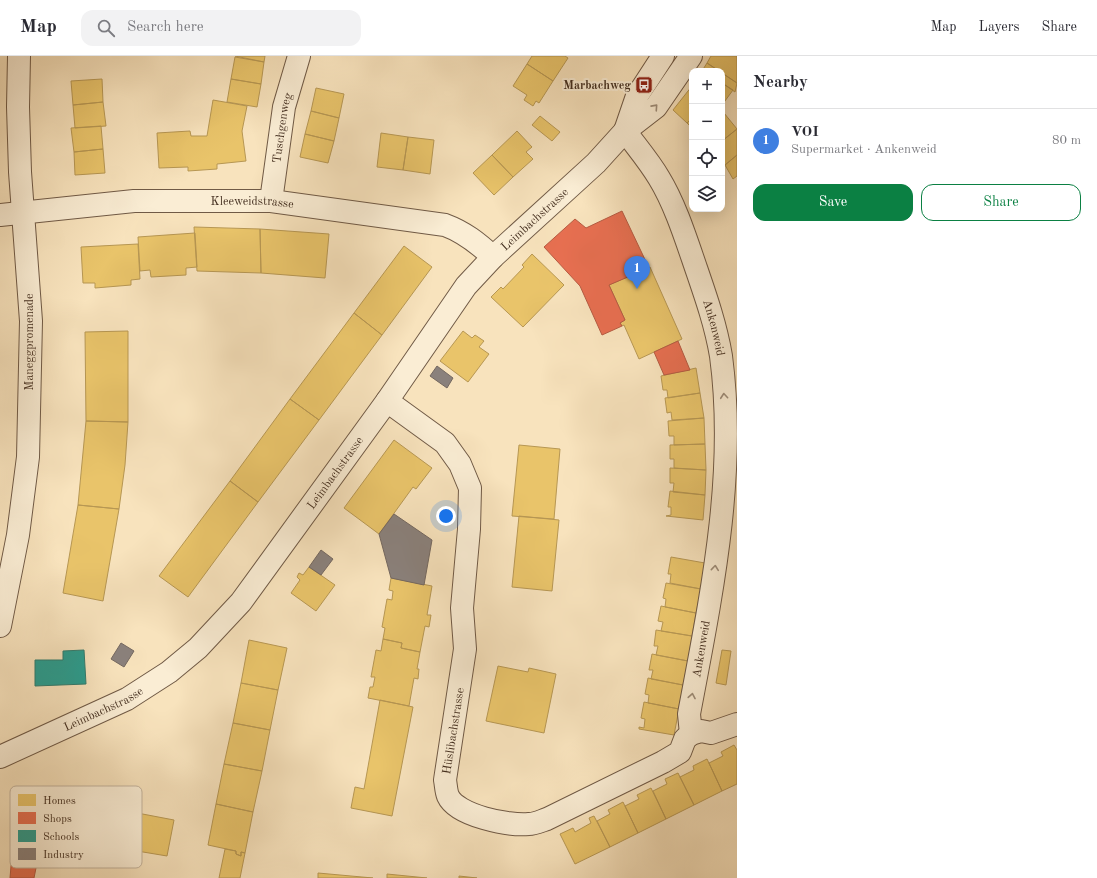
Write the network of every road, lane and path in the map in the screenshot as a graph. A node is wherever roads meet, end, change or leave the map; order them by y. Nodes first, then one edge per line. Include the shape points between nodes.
1 (19, 56) edge
2 (299, 56) edge
3 (663, 56) edge
4 (691, 56) edge
5 (625, 131) junction
6 (270, 201) junction
7 (22, 213) junction
8 (0, 215) edge
9 (492, 256) junction
10 (387, 401) junction
11 (0, 626) edge
12 (737, 724) edge
13 (691, 734) junction
14 (0, 758) edge

1 - 7 street, Maneggpromenade
2 - 6 street, Tuschgenweg via 284,107
3 - 5 street, Leimbachstrasse via 637,96
5 -> 4 street, Leimbachstrasse via 656,107
5 - 9 street, Leimbachstrasse via 596,163
13 -> 5 street, Ankenweid via 689,714 714,578 726,473 727,429 721,357 714,321 685,234 659,178
6 - 7 street, Kleeweidstrasse via 134,201
6 - 9 street, Kleeweidstrasse via 445,225 460,230
7 - 8 street, Kleeweidstrasse
7 - 11 street, Maneggpromenade via 31,321 28,456 18,535
9 - 10 street, Leimbachstrasse via 466,286
10 - 13 street, Hüslibachstrasse via 445,442 460,464 470,488 462,608 465,650 445,780 448,796 458,806 475,816 510,824 530,824 547,819 680,752 685,739
10 - 14 street, Leimbachstrasse via 242,602 198,648 169,672 127,699
12 - 13 street via 711,733 701,731

